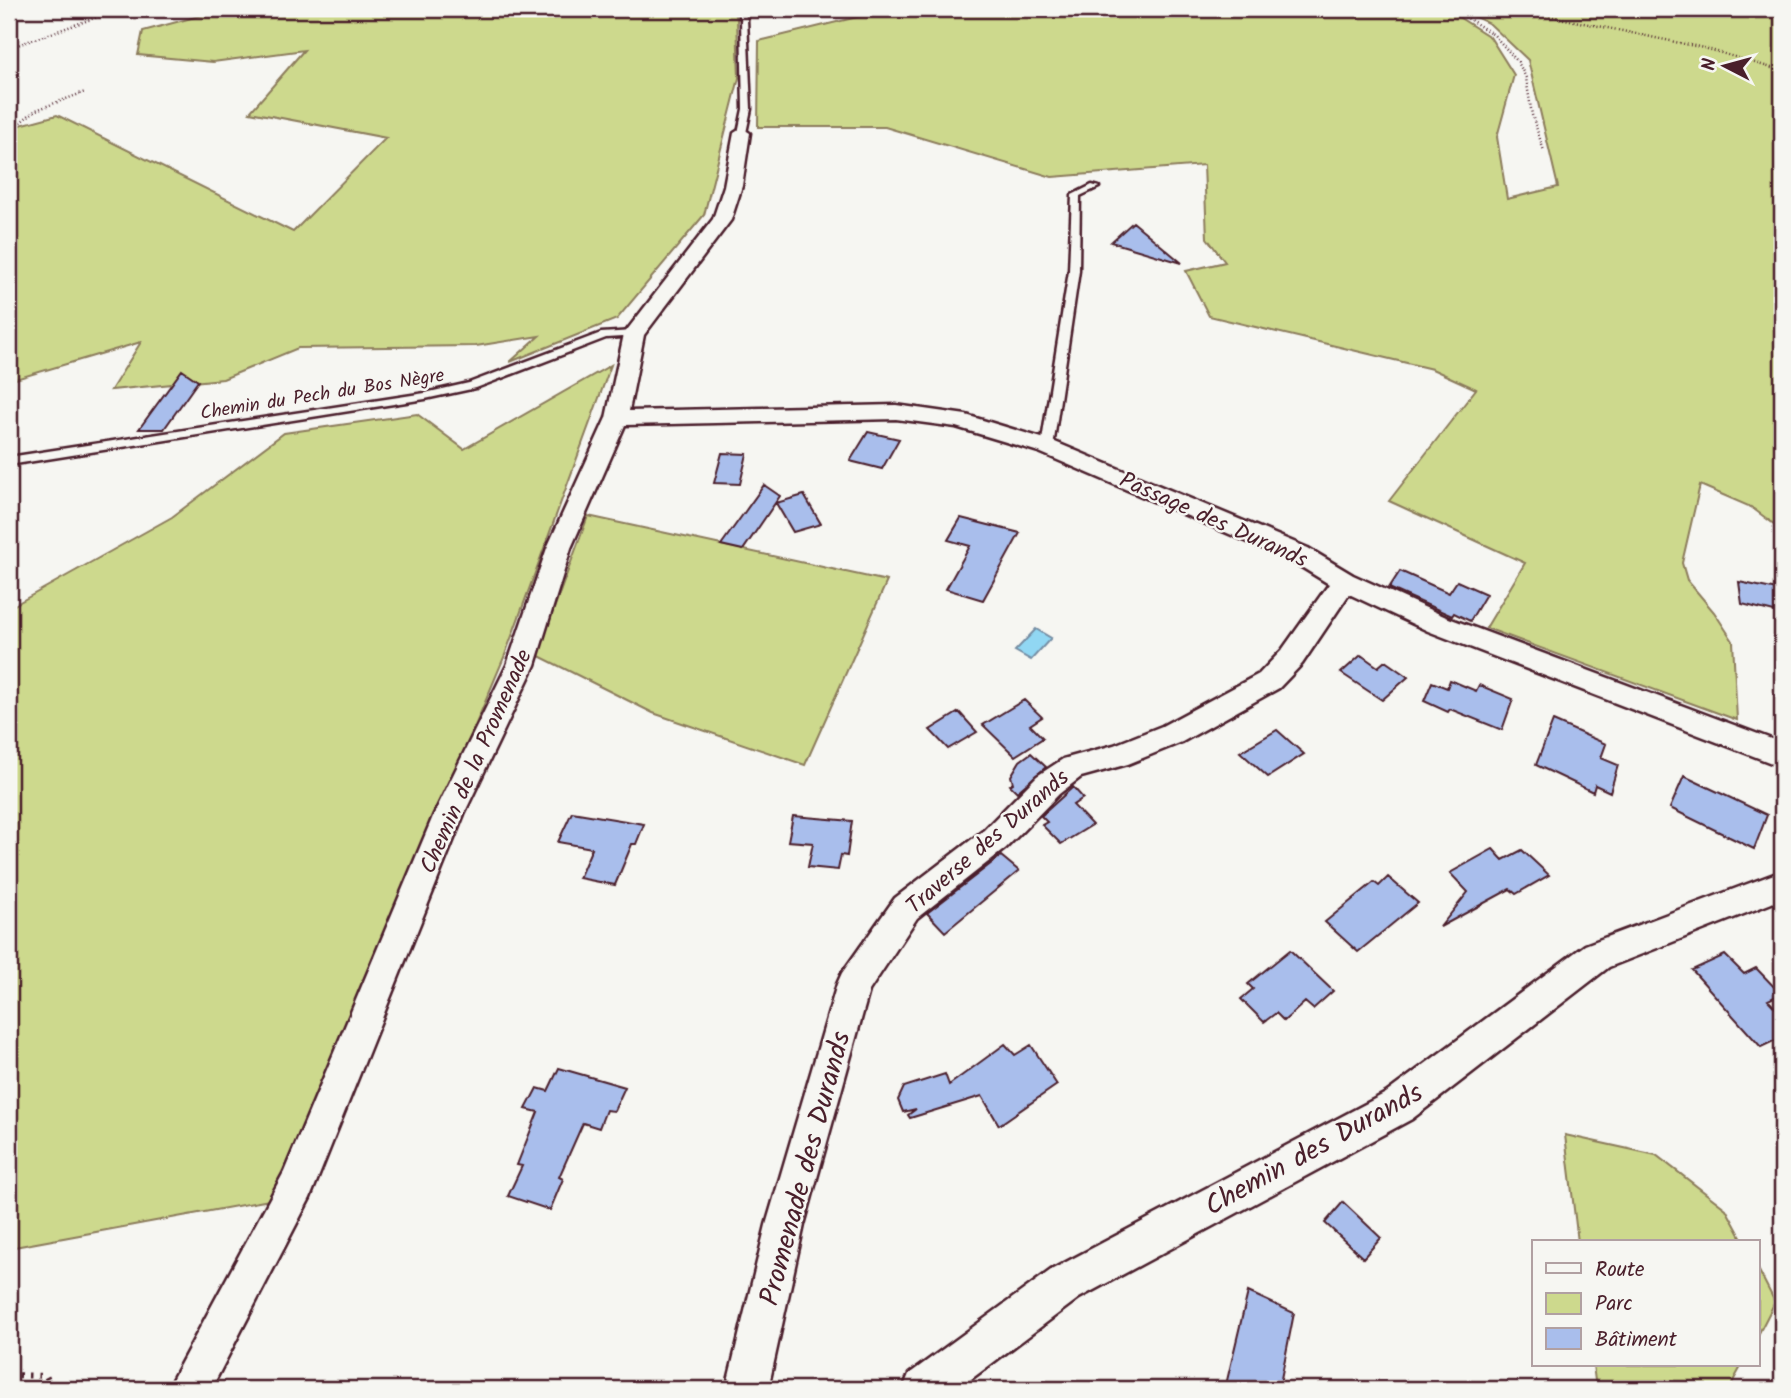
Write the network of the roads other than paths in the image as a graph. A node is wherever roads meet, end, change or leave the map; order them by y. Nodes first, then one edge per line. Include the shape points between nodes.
1 (739, 9) edge
2 (742, 133) joint
3 (1095, 187) dead end
4 (634, 334) junction
5 (617, 418) junction
6 (1047, 447) junction
7 (9, 461) edge
8 (1344, 582) junction
9 (1782, 755) edge
10 (1782, 885) edge
11 (875, 953) joint
12 (188, 1389) edge
13 (747, 1389) edge
14 (924, 1389) edge

1 - 2 lane via 744,19 747,109
2 - 4 street, Chemin de la Promenade via 722,220
3 - 6 lane via 1076,195 1074,271
4 - 5 street, Chemin de la Promenade
4 - 7 lane, Chemin du Pech du Bos Nègre via 605,335 472,386 425,396
5 - 6 street, Passage des Durands via 896,412 958,420
5 - 12 street, Chemin de la Promenade via 559,548 521,665 449,814 297,1185
6 - 8 street, Passage des Durands via 1299,554
8 - 9 street, Passage des Durands via 1470,637
8 - 11 street, Traverse des Durands via 1292,657 1269,681 1172,734 1118,756 1073,766 995,839 906,908
10 - 14 street, Chemin des Durands via 1597,956 1399,1106 1065,1284
11 - 13 street, Promenade des Durands via 855,984 785,1225

